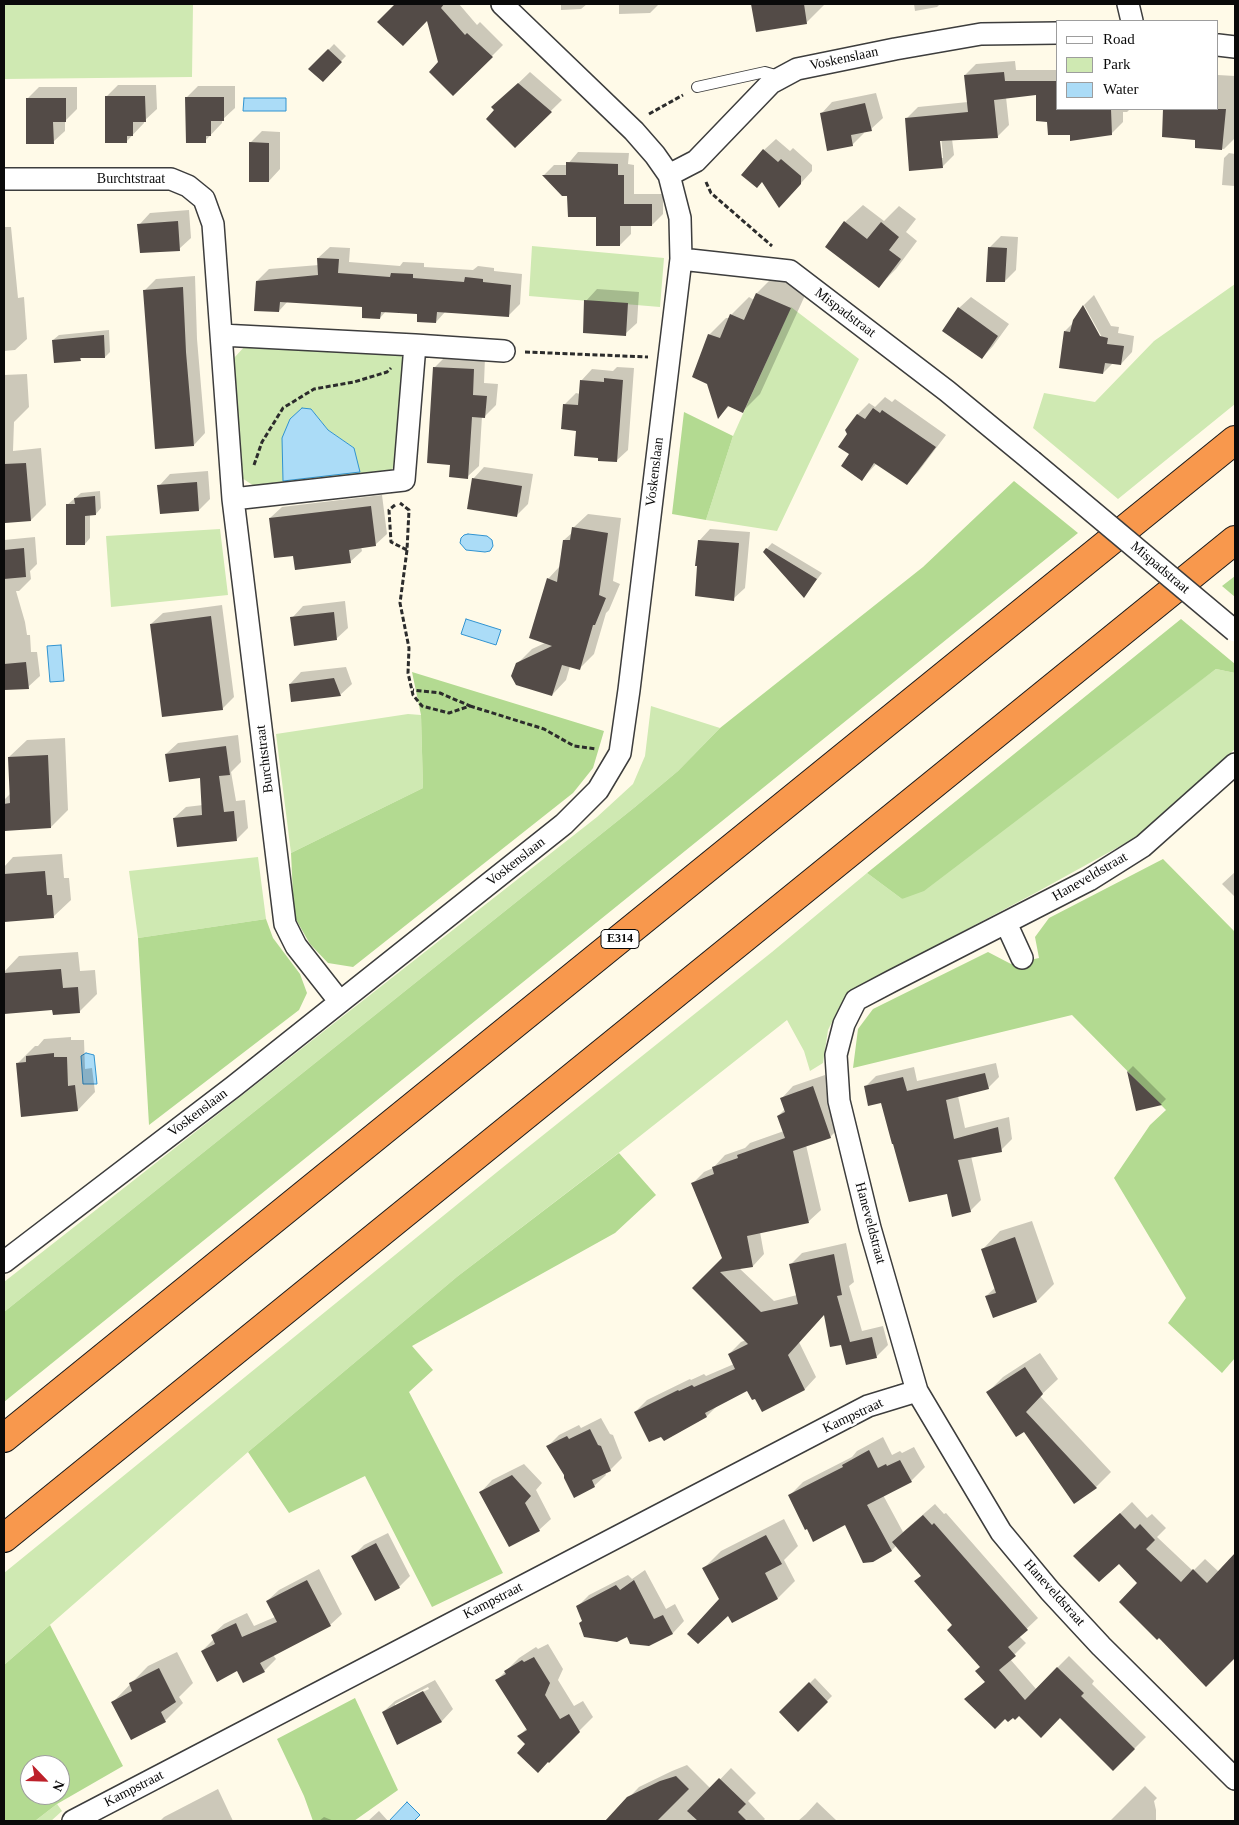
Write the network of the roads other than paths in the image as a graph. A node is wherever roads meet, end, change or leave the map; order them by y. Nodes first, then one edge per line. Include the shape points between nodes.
1 (502, 4) edge
2 (1128, 4) edge
3 (1132, 20) edge
4 (1056, 33) edge
5 (1219, 45) edge
6 (1235, 47) edge
7 (782, 77) junction
8 (697, 87) road end
9 (669, 175) junction
10 (4, 178) edge
11 (682, 259) junction
12 (221, 335) junction
13 (415, 346) junction
14 (504, 351) road end
15 (1235, 440) edge
16 (238, 499) junction
17 (1235, 540) edge
18 (1235, 631) edge
19 (1235, 764) edge
20 (1006, 923) junction
21 (1022, 958) dead end
22 (340, 1002) junction
23 (4, 1262) edge
24 (917, 1390) junction
25 (4, 1438) edge
26 (4, 1538) edge
27 (1235, 1779) edge
28 (73, 1821) edge

1 - 9 street via 634,131
2 - 3 street
4 - 7 street, Voskenslaan via 981,34 797,69
5 - 6 street
7 - 8 lane via 765,72
7 - 9 street, Voskenslaan via 771,84 696,160
9 - 11 street via 680,218
10 - 12 street, Burchtstraat via 171,179 188,186 204,199 213,224
11 - 18 street, Mispadstraat, bridge via 790,271 947,391
11 - 22 street, Voskenslaan via 620,753 598,790 564,824
12 - 13 street
12 - 16 street, Burchtstraat
13 - 14 street
13 - 16 street via 404,480
15 - 25 highway, E314
16 - 22 street, Burchtstraat via 285,924 296,946
17 - 26 highway
19 - 20 street, Haneveldstraat via 1143,846 1088,880
20 - 21 street
20 - 24 street, Haneveldstraat via 856,1000 844,1024 836,1056 841,1110 870,1228
22 - 23 street, Voskenslaan
24 - 27 street, Haneveldstraat via 1007,1540 1095,1639
24 - 28 street, Kampstraat via 868,1406

